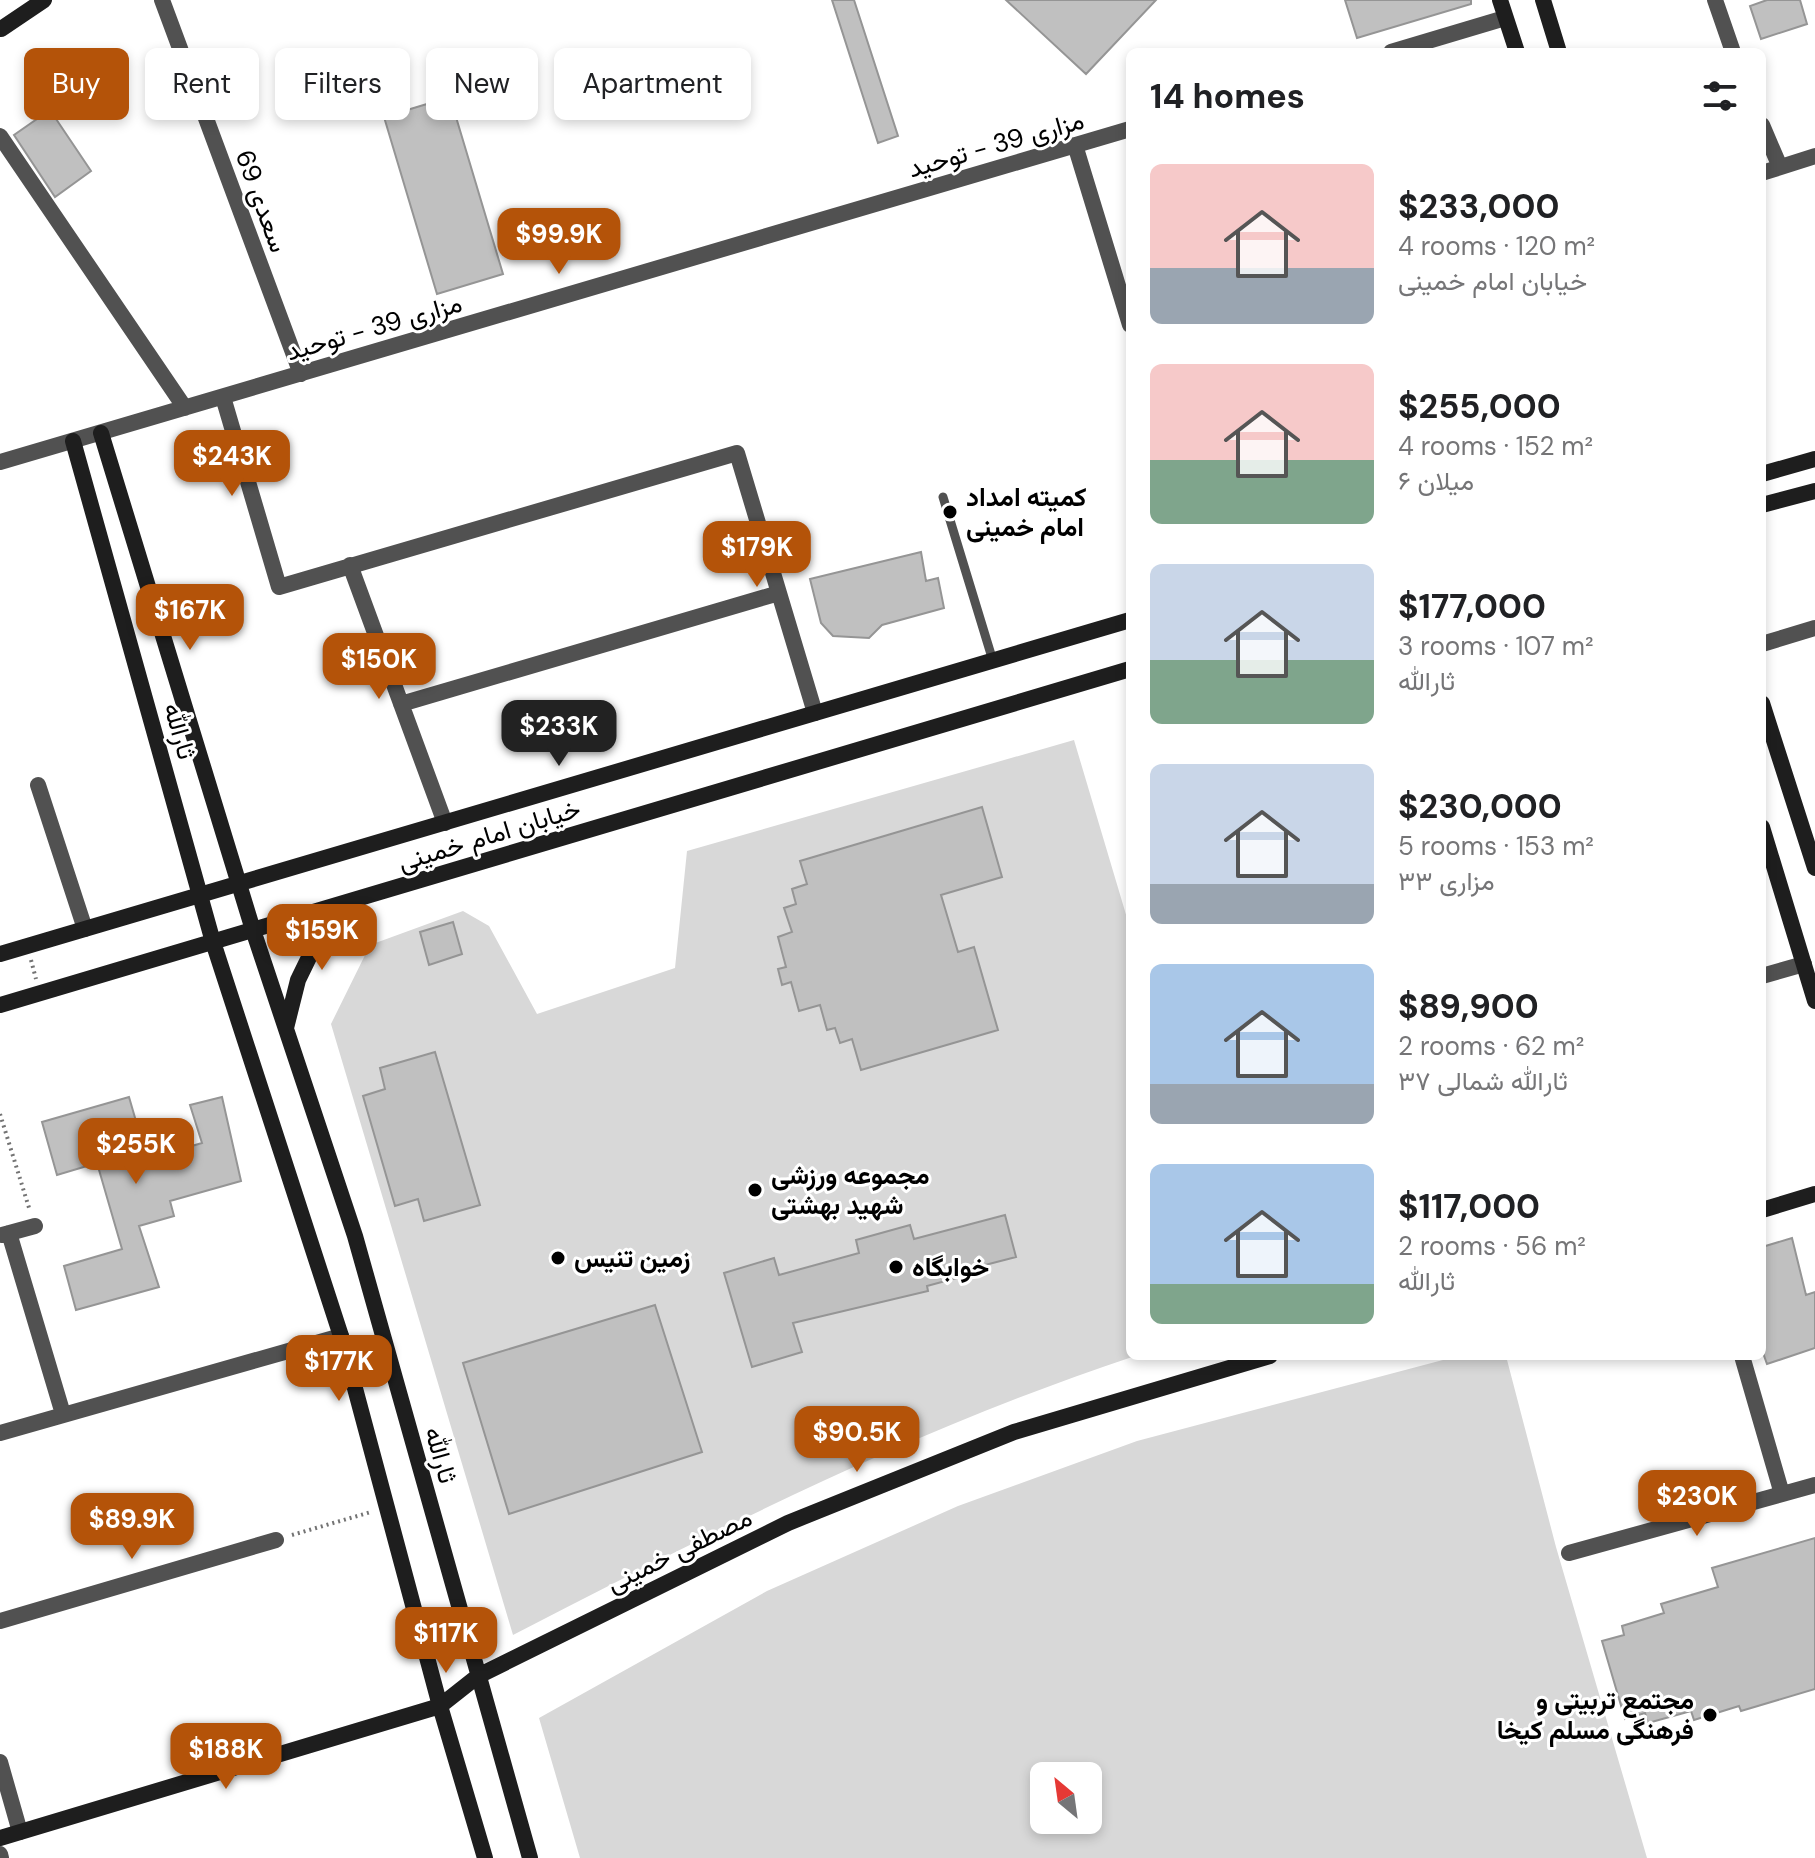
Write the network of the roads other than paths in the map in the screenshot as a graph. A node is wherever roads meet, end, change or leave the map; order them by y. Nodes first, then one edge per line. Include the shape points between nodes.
1 (17, 0) edge
2 (44, 0) edge
3 (162, 0) edge
4 (1500, 0) edge
5 (1543, 0) edge
6 (1715, 0) edge
7 (1505, 18) junction
8 (1, 30) edge
9 (1404, 48) edge
10 (1516, 48) edge
11 (1558, 48) edge
12 (1732, 48) edge
13 (1126, 130) edge
14 (1766, 134) edge
15 (0, 136) edge
16 (1075, 145) junction
17 (1815, 156) edge
18 (1780, 167) junction
19 (1766, 172) edge
20 (1126, 312) edge
21 (301, 374) junction
22 (223, 397) junction
23 (185, 408) junction
24 (101, 433) junction
25 (73, 441) junction
26 (1815, 459) edge
27 (0, 462) edge
28 (1766, 473) edge
29 (1815, 491) edge
30 (943, 497) dead end
31 (1766, 504) edge
32 (350, 565) junction
33 (779, 593) junction
34 (1126, 621) edge
35 (1815, 628) edge
36 (1766, 643) edge
37 (993, 661) junction
38 (1126, 670) edge
39 (401, 704) junction
40 (815, 713) junction
41 (1766, 713) edge
42 (38, 785) dead end
43 (1808, 820) edge
44 (445, 823) junction
45 (1766, 840) edge
46 (1815, 868) edge
47 (240, 883) junction
48 (201, 895) junction
49 (334, 906) junction
50 (85, 929) junction
51 (253, 930) junction
52 (213, 942) junction
53 (0, 954) edge
54 (1804, 964) junction
55 (1766, 975) edge
56 (1815, 1001) edge
57 (0, 1005) edge
58 (285, 1029) junction
59 (1815, 1194) edge
60 (1766, 1209) edge
61 (35, 1226) road end
62 (5, 1234) edge
63 (341, 1336) junction
64 (1257, 1360) edge
65 (1743, 1360) edge
66 (63, 1414) junction
67 (0, 1433) edge
68 (1815, 1485) edge
69 (1782, 1494) junction
70 (276, 1540) road end
71 (1569, 1553) dead end
72 (0, 1621) edge
73 (478, 1676) junction
74 (440, 1706) junction
75 (0, 1762) edge
76 (20, 1832) junction
77 (0, 1838) edge
78 (485, 1858) edge
79 (530, 1858) edge

1 - 8 main road
2 - 8 main road
3 - 21 street, سعدی 69
4 - 7 main road
5 - 11 main road
6 - 12 street
7 - 9 street
7 - 10 main road
13 - 16 street, مزاری 39 - توحید
14 - 18 street
15 - 23 street
16 - 20 street
16 - 21 street, مزاری 39 - توحید
17 - 18 street
18 - 19 street
21 - 22 street, مزاری 39 - توحید
22 - 23 street, مزاری 39 - توحید
22 - 32 street via 279,587
23 - 24 street, مزاری 39 - توحید
24 - 25 street, مزاری 39 - توحید
24 - 47 main road, ثارالله
25 - 27 street, مزاری 39 - توحید
25 - 48 main road, ثارالله
26 - 28 main road
29 - 31 main road
30 - 37 lane
32 - 33 street via 737,453
32 - 39 street
33 - 39 street
33 - 40 street
34 - 37 main road, خیابان امام خمینی
35 - 36 street
37 - 40 main road, خیابان امام خمینی
38 - 49 main road, خیابان امام خمینی
39 - 44 street
40 - 44 main road, خیابان امام خمینی
41 - 43 main road
42 - 50 street
43 - 46 main road
44 - 47 main road, خیابان امام خمینی
45 - 54 main road
47 - 48 main road, خیابان امام خمینی
47 - 51 main road, ثارالله
48 - 50 main road, خیابان امام خمینی
48 - 52 main road, ثارالله
49 - 51 main road, خیابان امام خمینی
49 - 58 main road via 298,980
50 - 53 main road, خیابان امام خمینی
51 - 52 main road, خیابان امام خمینی
51 - 58 main road, ثارالله
52 - 57 main road, خیابان امام خمینی
52 - 63 main road
54 - 55 street
54 - 56 main road
58 - 73 main road, ثارالله via 355,1236
59 - 60 main road
61 - 62 street
62 - 66 street
63 - 66 street
63 - 74 main road
64 - 73 main road, مصطفی خمینی via 1014,1432 802,1517
65 - 69 street
66 - 67 street
68 - 69 street
69 - 71 street
70 - 72 street
73 - 74 main road, مصطفی خمینی
73 - 79 main road, ثارالله
74 - 76 main road
74 - 78 main road
75 - 76 street
76 - 77 main road

